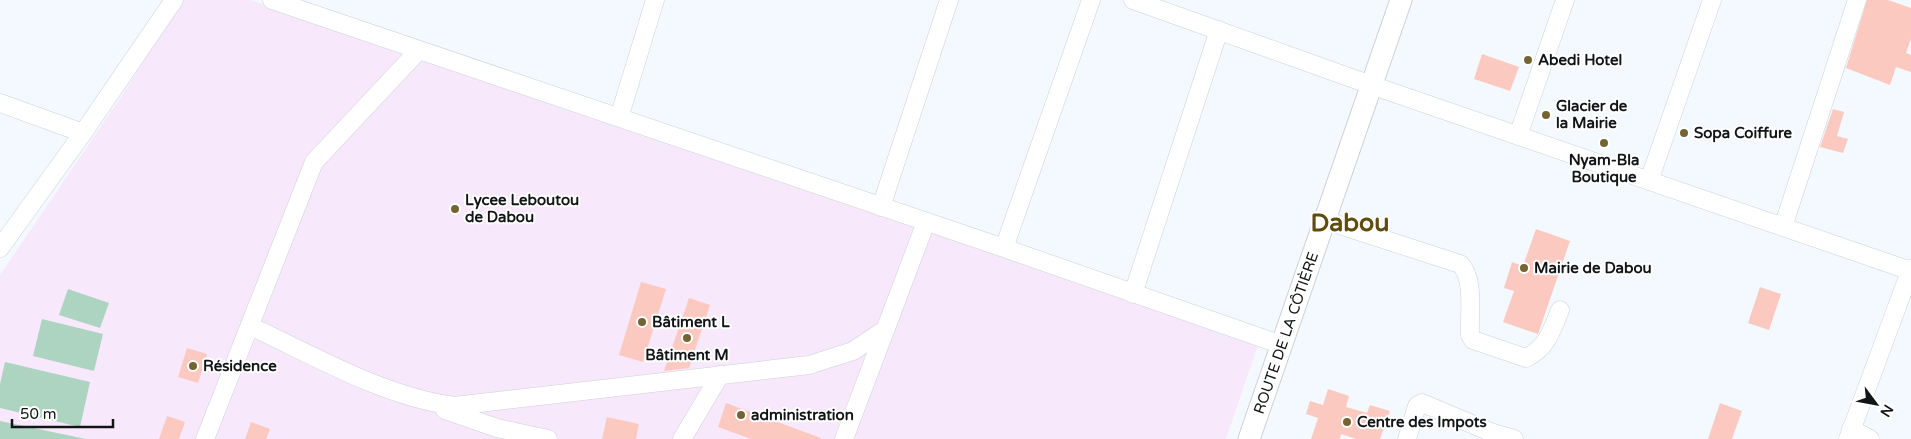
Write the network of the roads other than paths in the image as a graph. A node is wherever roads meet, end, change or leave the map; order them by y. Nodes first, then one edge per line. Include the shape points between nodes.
1 (174, 0) edge
2 (272, 0) edge
3 (655, 0) edge
4 (949, 0) edge
5 (1091, 0) edge
6 (1133, 0) edge
7 (1400, 0) edge
8 (1565, 0) edge
9 (1712, 0) edge
10 (1857, 0) edge
11 (1219, 30) junction
12 (419, 50) junction
13 (1371, 85) junction
14 (0, 103) edge
15 (619, 118) junction
16 (83, 133) junction
17 (1518, 136) junction
18 (1649, 181) junction
19 (881, 207) junction
20 (1324, 220) junction
21 (926, 222) junction
22 (1783, 227) junction
23 (0, 248) edge
24 (1004, 248) junction
25 (1911, 270) edge
26 (1134, 294) junction
27 (1560, 310) dead end
28 (250, 326) junction
29 (886, 329) junction
30 (1282, 345) junction
31 (720, 375) junction
32 (425, 402) junction
33 (1850, 434) edge
34 (205, 439) edge
35 (548, 439) edge
36 (682, 439) edge
37 (844, 439) edge
38 (1250, 439) edge
39 (1407, 439) edge
40 (1514, 439) edge
41 (1870, 439) edge

1 - 16 street
2 - 12 street
3 - 15 street
4 - 19 street
5 - 24 street
6 - 11 street
7 - 13 main road, ROUTE DE LA CÔTIÈRE
8 - 17 street
9 - 18 street
10 - 22 street
11 - 13 street
11 - 26 street
12 - 15 street
12 - 28 street via 314,162
13 - 17 street
13 - 20 main road, ROUTE DE LA CÔTIÈRE
14 - 16 street
15 - 19 street
16 - 23 street
17 - 18 street
18 - 22 street
19 - 21 street
20 - 27 street via 1460,264 1468,280 1470,335 1473,340 1526,358 1536,354 1547,343
20 - 30 main road, ROUTE DE LA CÔTIÈRE
21 - 24 street
21 - 29 street
22 - 25 street
24 - 26 street
25 - 33 street
26 - 30 street
28 - 32 street via 387,389
28 - 34 street
29 - 31 street via 853,351 810,365
29 - 37 street
30 - 38 main road, ROUTE DE LA CÔTIÈRE
31 - 32 street via 480,404 454,406
31 - 36 street
32 - 35 street via 497,428
33 - 41 street
39 - 40 street via 1417,406 1422,403

